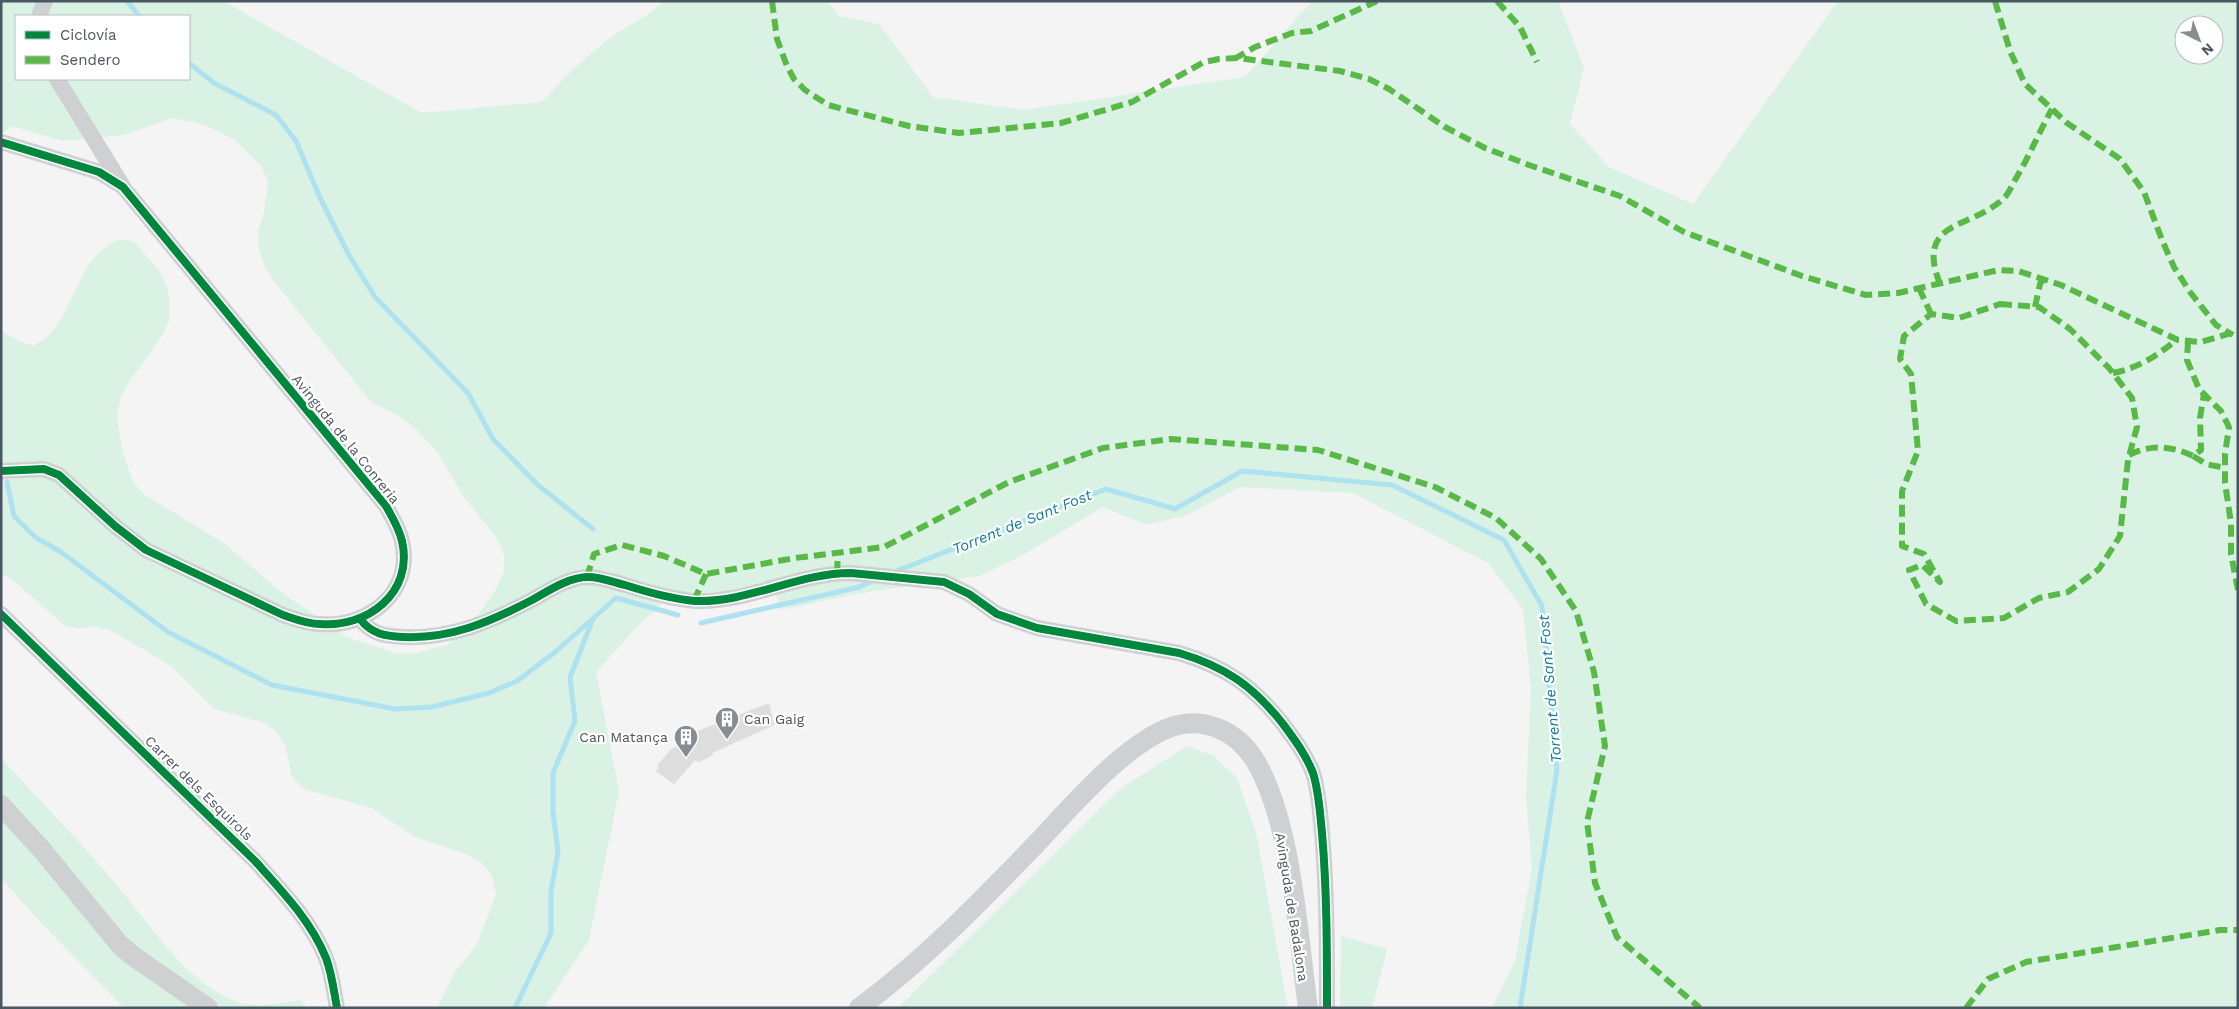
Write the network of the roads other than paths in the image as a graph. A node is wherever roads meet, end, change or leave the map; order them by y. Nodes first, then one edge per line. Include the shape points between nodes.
1 (45, 1) edge
2 (39, 15) edge
3 (59, 80) edge
4 (1, 142) edge
5 (123, 186) junction
6 (1, 471) edge
7 (1, 614) edge
8 (360, 618) junction
9 (1, 806) edge
10 (208, 1008) edge
11 (337, 1008) edge
12 (859, 1008) edge
13 (1308, 1008) edge
14 (1327, 1008) edge

1 - 2 street
3 - 5 street
4 - 5 street, Avinguda de la Conreria via 99,172
5 - 8 street, Avinguda de la Conreria via 371,487 397,526 403,558 397,584 383,605
6 - 8 street, Avinguda de la Conreria via 44,468 59,475 146,550 283,615 319,624 339,624
7 - 11 street, Carrer dels Esquirols via 282,891 313,932 326,959
8 - 14 street via 368,628 385,636 453,634 495,619 554,589 587,577 694,600 734,598 811,578 851,573 944,582 969,594 997,614 1037,628 1179,652 1202,659 1253,690 1291,734 1305,754 1313,774 1325,862
9 - 10 street via 42,850 120,945
12 - 13 street, Avinguda de Badalona via 906,972 945,936 1126,755 1166,729 1199,722 1218,728 1247,750 1271,796 1290,876

